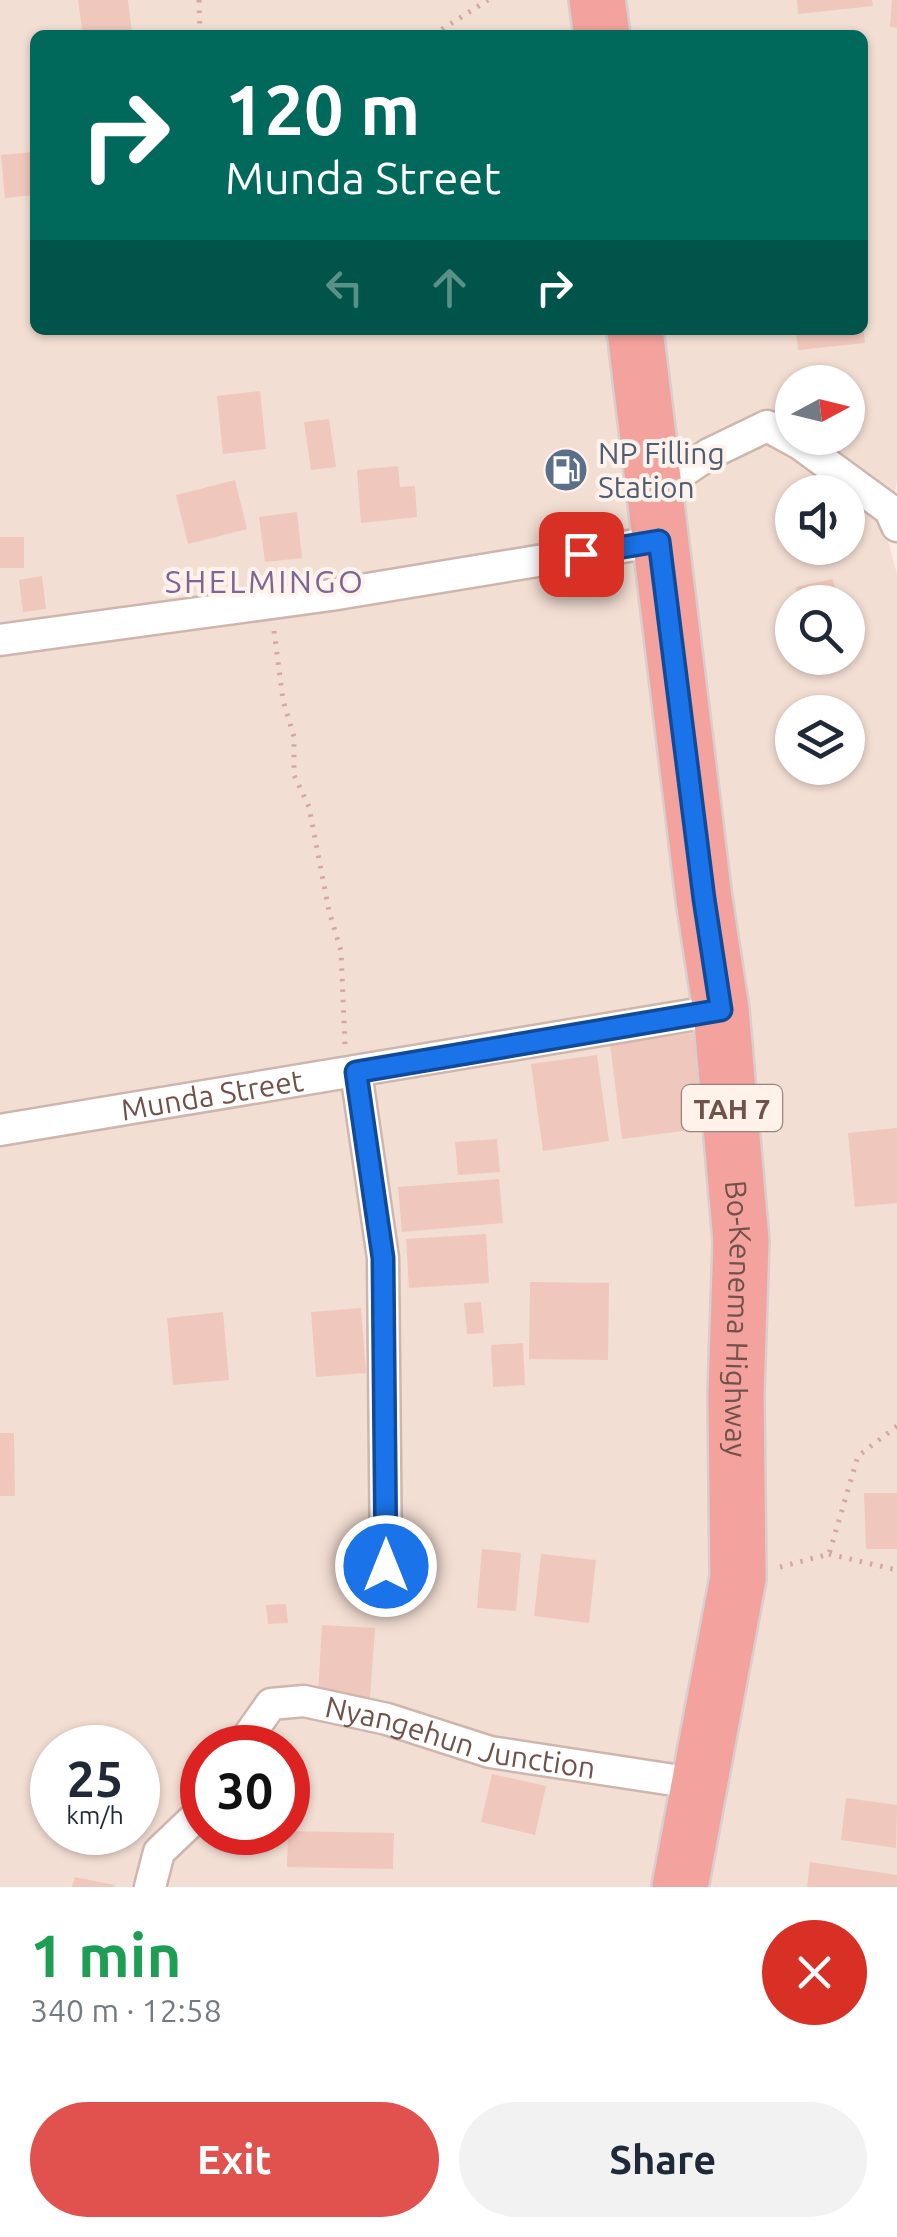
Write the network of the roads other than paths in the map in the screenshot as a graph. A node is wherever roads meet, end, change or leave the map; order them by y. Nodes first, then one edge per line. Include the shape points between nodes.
1 (597, 0) edge
2 (601, 30) edge
3 (636, 335) edge
4 (656, 516) junction
5 (897, 526) edge
6 (0, 640) edge
7 (721, 1010) junction
8 (350, 1074) junction
9 (0, 1130) edge
10 (386, 1566) dead end
11 (256, 1725) edge
12 (700, 1784) junction
13 (180, 1832) edge
14 (150, 1887) edge
15 (680, 1887) edge

1 - 2 highway
3 - 4 highway, Bo-Kenema Highway / TAH 7
4 - 5 street via 709,454 767,426 890,510
4 - 6 street via 272,602
4 - 7 highway, Bo-Kenema Highway / TAH 7
7 - 8 street, Munda Street
7 - 12 highway, Bo-Kenema Highway / TAH 7 via 741,1241 738,1578
8 - 9 street, Munda Street
8 - 10 street via 383,1258
11 - 12 street, Nyangehun Junction via 271,1704 304,1702 388,1719 490,1752
12 - 15 highway, Bo-Kenema Highway / TAH 7
13 - 14 street via 159,1852

